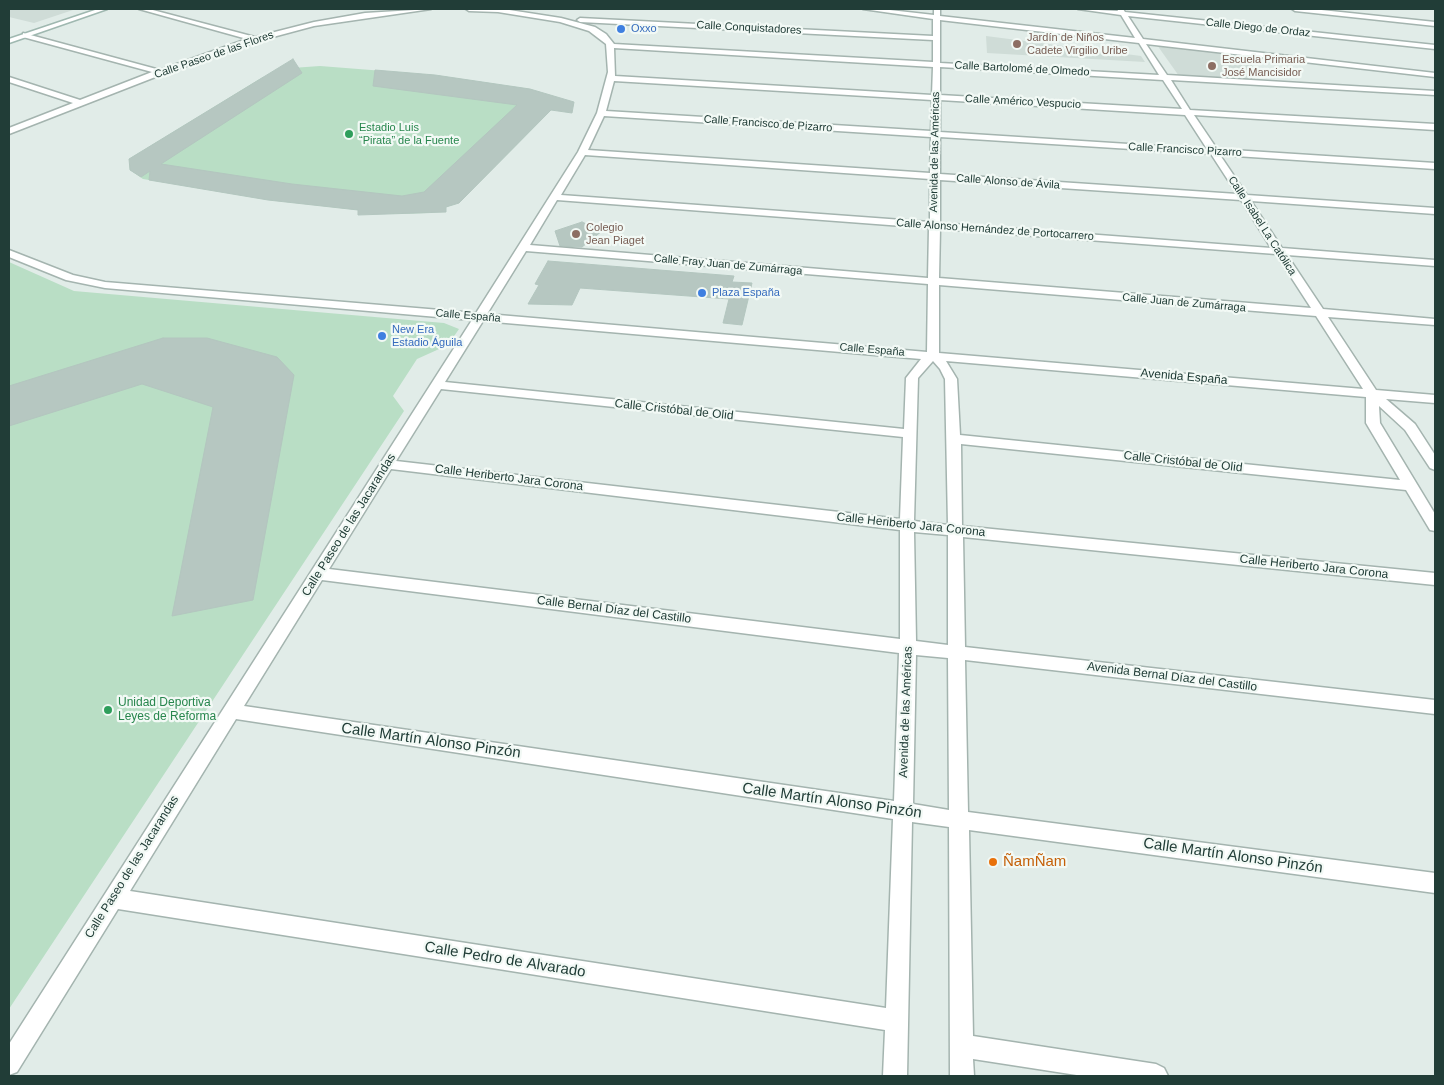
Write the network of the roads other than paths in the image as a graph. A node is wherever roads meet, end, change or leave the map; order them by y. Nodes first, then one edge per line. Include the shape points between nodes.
1 (86, 9) edge
2 (104, 9) edge
3 (142, 9) edge
4 (428, 9) edge
5 (469, 9) edge
6 (866, 9) edge
7 (1081, 9) edge
8 (1295, 9) edge
9 (495, 10) edge
10 (350, 11) dead end
11 (1121, 11) edge
12 (536, 12) edge
13 (937, 13) edge
14 (365, 15) junction
15 (559, 16) edge
16 (1435, 24) edge
17 (9, 35) edge
18 (26, 35) junction
19 (936, 38) junction
20 (255, 39) junction
21 (1140, 40) junction
22 (9, 41) edge
23 (610, 46) junction
24 (1435, 48) edge
25 (936, 64) junction
26 (160, 72) junction
27 (1435, 75) edge
28 (611, 78) junction
29 (1165, 78) junction
30 (9, 79) edge
31 (1435, 94) edge
32 (936, 97) junction
33 (80, 104) junction
34 (1187, 112) junction
35 (600, 113) junction
36 (1435, 127) edge
37 (9, 131) edge
38 (935, 135) junction
39 (1213, 151) junction
40 (582, 152) junction
41 (1435, 166) edge
42 (935, 177) junction
43 (554, 197) junction
44 (1244, 198) junction
45 (1435, 211) edge
46 (934, 226) junction
47 (523, 248) junction
48 (1279, 252) junction
49 (9, 253) edge
50 (1435, 263) edge
51 (934, 282) junction
52 (1320, 314) junction
53 (478, 317) junction
54 (1435, 322) edge
55 (933, 355) junction
56 (437, 385) junction
57 (1372, 393) junction
58 (1435, 399) edge
59 (911, 434) junction
60 (954, 439) junction
61 (387, 464) junction
62 (1435, 465) edge
63 (1411, 486) junction
64 (907, 525) junction
65 (1435, 526) edge
66 (955, 530) junction
67 (319, 574) junction
68 (1435, 579) edge
69 (908, 647) junction
70 (958, 652) junction
71 (1435, 707) edge
72 (230, 712) junction
73 (903, 812) junction
74 (959, 820) junction
75 (1435, 883) edge
76 (113, 898) junction
77 (897, 1021) junction
78 (961, 1046) junction
79 (9, 1064) edge
80 (895, 1076) edge
81 (962, 1076) edge
82 (1156, 1076) edge

1 - 17 street
2 - 18 street
3 - 20 street
4 - 14 street, Calle Paseo de las Flores
5 - 9 street
6 - 13 street
7 - 11 street, Calle Diego de Ordaz
8 - 16 street
9 - 12 street
10 - 14 street
11 - 21 street, Calle Isabel La Católica
11 - 24 street, Calle Diego de Ordaz
12 - 15 street
13 - 19 street, Avenida de las Américas
13 - 21 street
14 - 20 street, Calle Paseo de las Flores
15 - 19 street, Calle Conquistadores
15 - 23 street via 592,28
18 - 22 street
18 - 26 street
19 - 25 street, Avenida de las Américas
20 - 26 street, Calle Paseo de las Flores
21 - 27 street
21 - 29 street, Calle Isabel La Católica
23 - 25 street, Calle Bartolomé de Olmedo
23 - 28 street, Calle Paseo de las Jacarandas
25 - 29 street, Calle Bartolomé de Olmedo
25 - 32 street, Avenida de las Américas
26 - 33 street, Calle Paseo de las Flores
28 - 32 street, Calle Américo Vespucio
28 - 35 street, Calle Paseo de las Jacarandas
29 - 31 street, Calle Bartolomé de Olmedo
29 - 34 street, Calle Isabel La Católica
30 - 33 street
32 - 34 street, Calle Américo Vespucio
32 - 38 street, Avenida de las Américas
33 - 37 street, Calle Paseo de las Flores
34 - 36 street, Calle Américo Vespucio
34 - 39 street, Calle Isabel La Católica
35 - 38 street, Calle Francisco de Pizarro
35 - 40 street, Calle Paseo de las Jacarandas
38 - 39 street, Calle Francisco Pizarro
38 - 42 street, Avenida de las Américas
39 - 41 street, Calle Francisco Pizarro
39 - 44 street, Calle Isabel La Católica
40 - 42 street, Calle Alonso de Ávila
40 - 43 street, Calle Paseo de las Jacarandas
42 - 44 street, Calle Alonso de Ávila
42 - 46 street, Avenida de las Américas
43 - 46 street, Calle Alonso Hernández de Portocarrero
43 - 47 street, Calle Paseo de las Jacarandas
44 - 45 street, Calle Alonso de Ávila
44 - 48 street, Calle Isabel La Católica
46 - 48 street, Calle Alonso Hernández de Portocarrero
46 - 51 street, Avenida de las Américas
47 - 51 street, Calle Fray Juan de Zumárraga
47 - 53 street, Calle Paseo de las Jacarandas
48 - 50 street, Calle Alonso Hernández de Portocarrero
48 - 52 street, Calle Isabel La Católica
49 - 53 street, Calle España via 70,278 105,285
51 - 52 street, Calle Juan de Zumárraga
51 - 55 street, Avenida de las Américas
52 - 54 street, Calle Juan de Zumárraga
52 - 57 street, Calle Isabel La Católica
53 - 55 street, Calle España
53 - 56 street, Calle Paseo de las Jacarandas
55 - 57 street, Avenida España
55 - 59 street, Avenida de las Américas via 912,378
55 - 60 street via 946,367 951,379
56 - 59 street, Calle Cristóbal de Olid
56 - 61 street, Calle Paseo de las Jacarandas
57 - 58 street, Avenida España
57 - 62 street, Calle Isabel La Católica via 1410,427
57 - 63 street via 1373,423
59 - 64 street, Avenida de las Américas
60 - 63 street, Calle Cristóbal de Olid
60 - 66 street
61 - 64 street, Calle Heriberto Jara Corona
61 - 67 street, Calle Paseo de las Jacarandas
63 - 65 street
64 - 66 street, Calle Heriberto Jara Corona
64 - 69 street, Avenida de las Américas
66 - 68 street, Calle Heriberto Jara Corona
66 - 70 street
67 - 69 street, Calle Bernal Díaz del Castillo
67 - 72 street, Calle Paseo de las Jacarandas
69 - 70 street, Avenida Bernal Díaz del Castillo
69 - 73 street, Avenida de las Américas
70 - 71 street, Avenida Bernal Díaz del Castillo
70 - 74 street
72 - 73 street, Calle Martín Alonso Pinzón
72 - 76 street, Calle Paseo de las Jacarandas
73 - 74 street, Calle Martín Alonso Pinzón
73 - 77 street, Avenida de las Américas
74 - 75 street, Calle Martín Alonso Pinzón
74 - 78 street
76 - 77 street, Calle Pedro de Alvarado
76 - 79 street, Calle Paseo de las Jacarandas
77 - 80 street, Avenida de las Américas
78 - 81 street
78 - 82 street

